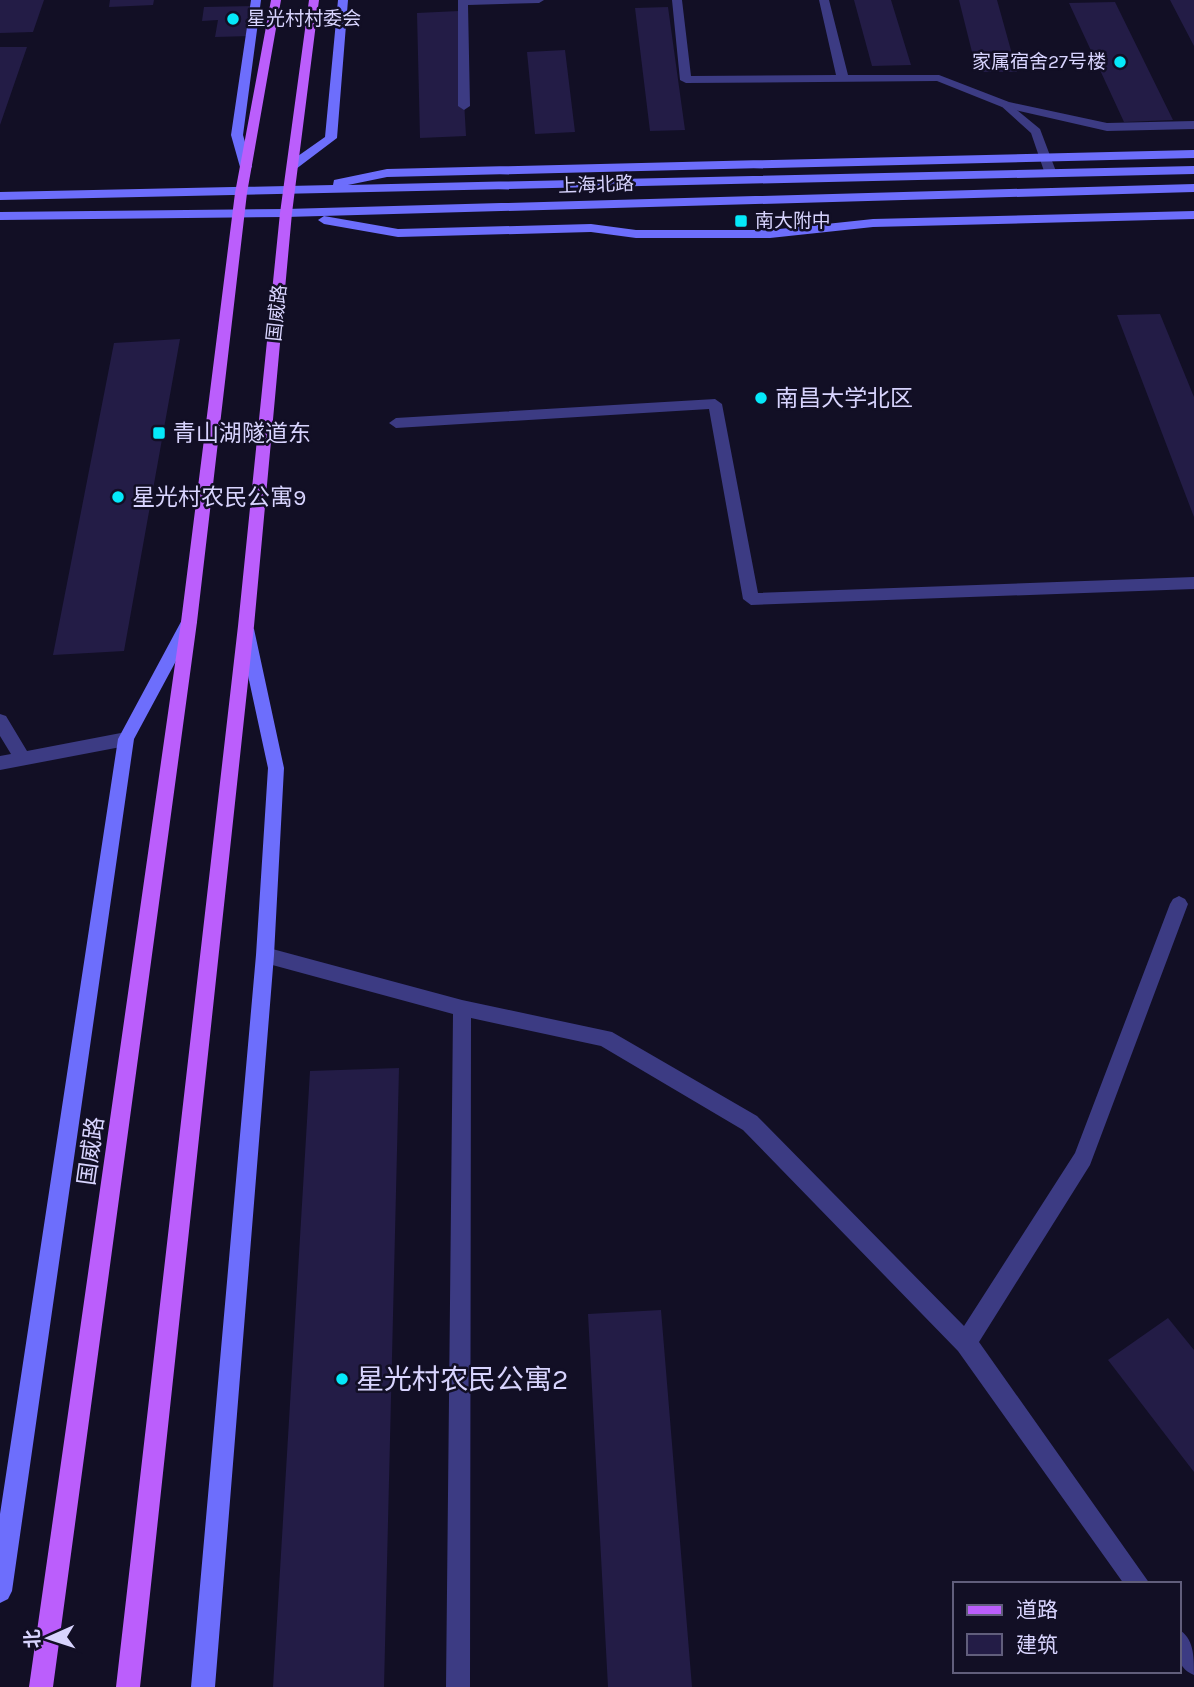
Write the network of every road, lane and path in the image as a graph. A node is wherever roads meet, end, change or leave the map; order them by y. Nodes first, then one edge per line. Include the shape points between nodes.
1 (256, 0) edge
2 (276, 0) edge
3 (314, 0) edge
4 (343, 0) edge
5 (539, 0) edge
6 (677, 0) edge
7 (824, 0) edge
8 (843, 79) junction
9 (1006, 105) junction
10 (464, 106) dead end
11 (1194, 125) edge
12 (1194, 153) edge
13 (1045, 157) junction
14 (292, 166) junction
15 (246, 167) junction
16 (1194, 170) edge
17 (1051, 174) junction
18 (1194, 188) edge
19 (289, 192) junction
20 (241, 193) junction
21 (0, 196) edge
22 (286, 213) junction
23 (238, 214) junction
24 (1194, 215) edge
25 (0, 216) edge
26 (396, 423) dead end
27 (1194, 583) edge
28 (189, 622) junction
29 (246, 626) junction
30 (0, 721) edge
31 (126, 739) junction
32 (22, 758) junction
33 (0, 763) edge
34 (1179, 904) dead end
35 (265, 955) junction
36 (462, 1008) junction
37 (966, 1343) junction
38 (5, 1540) edge
39 (1137, 1582) edge
40 (0, 1591) edge
41 (1180, 1644) edge
42 (1194, 1663) edge
43 (41, 1687) edge
44 (128, 1687) edge
45 (203, 1687) edge
46 (458, 1687) edge

1 - 15 main road via 237,135
2 - 15 main road, 国威路
3 - 14 main road, 国威路
4 - 14 main road via 331,138
5 - 10 street via 462,2
6 - 8 street via 686,80
7 - 8 street
8 - 9 street via 939,78
9 - 11 street via 1107,127
9 - 13 street via 1036,132
12 - 13 main road
13 - 17 street
13 - 19 main road via 387,173
14 - 19 main road, 国威路
15 - 20 main road, 国威路
16 - 17 main road, 上海北路
17 - 19 main road, 上海北路
18 - 22 main road, 上海北路
19 - 20 main road, 上海北路
19 - 22 main road, 国威路
20 - 21 main road, 上海北路
20 - 23 main road, 国威路
22 - 23 main road, 上海北路
22 - 24 main road via 398,233 591,228 636,234 771,234 873,223
22 - 29 main road, 国威路
23 - 25 main road, 上海北路
23 - 28 main road, 国威路
26 - 27 street via 715,404 751,598
28 - 31 main road, 国威路
28 - 43 main road, 国威路
29 - 35 main road, 国威路 via 276,768
29 - 44 main road, 国威路
30 - 32 street
31 - 32 street
31 - 38 main road, 国威路
32 - 33 street
34 - 37 street via 1083,1158
35 - 36 street
35 - 45 main road, 国威路
36 - 37 street via 605,1038 750,1123
36 - 46 street
37 - 39 street
38 - 40 main road, 国威路
41 - 42 street

